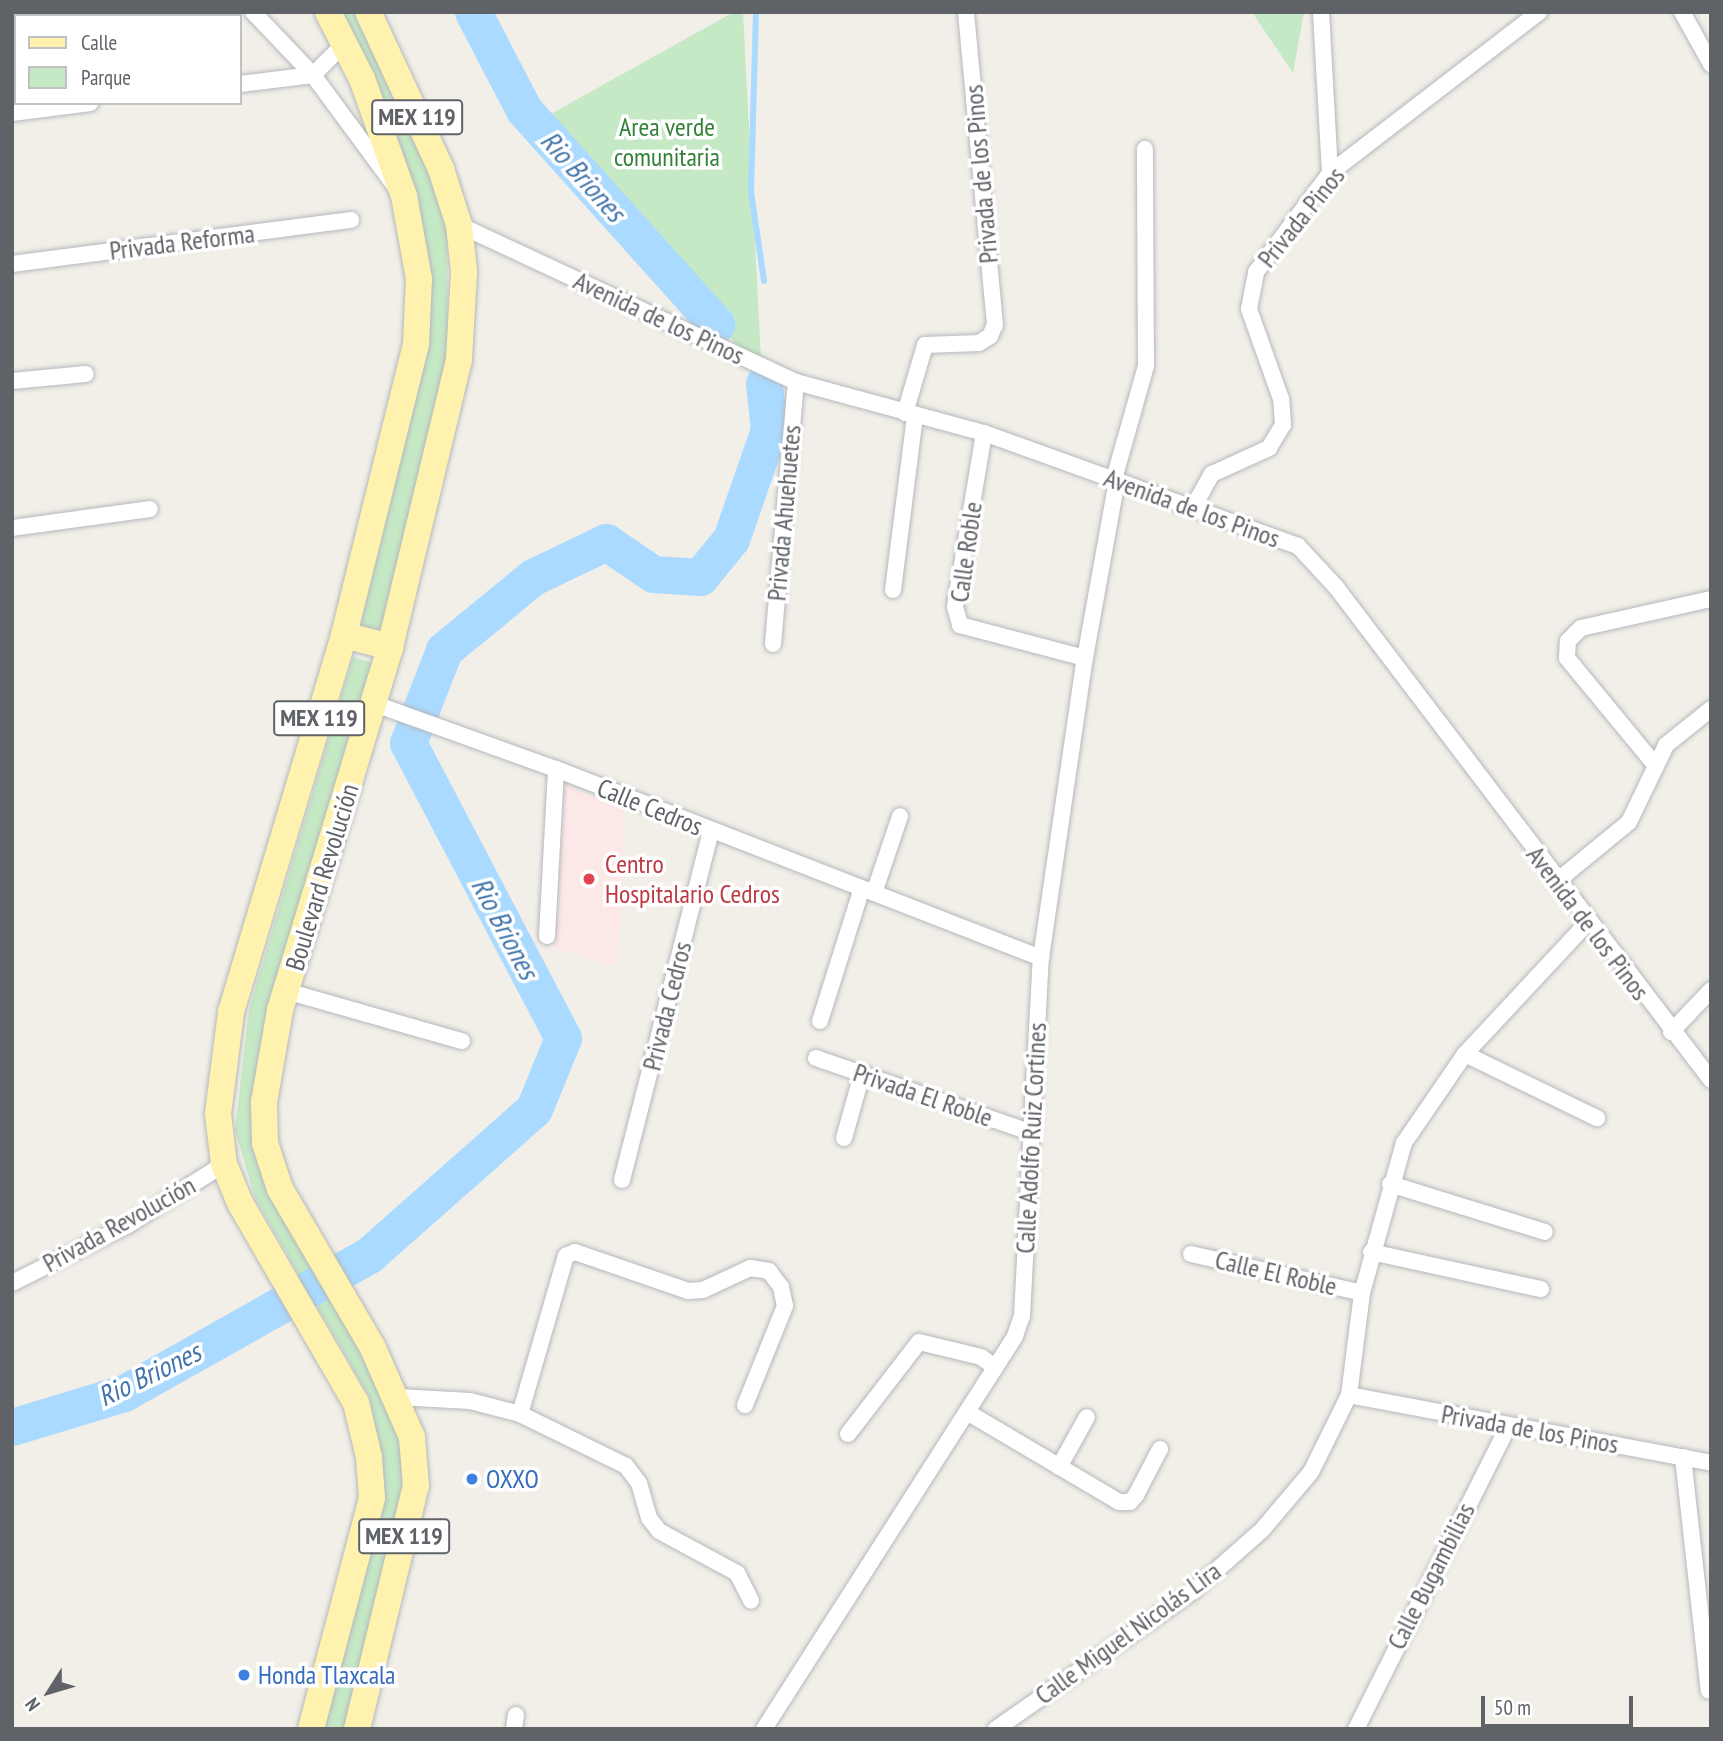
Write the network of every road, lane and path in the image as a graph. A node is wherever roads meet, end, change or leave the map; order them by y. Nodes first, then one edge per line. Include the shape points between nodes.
1 (253, 12) edge
2 (328, 12) edge
3 (368, 12) edge
4 (966, 12) edge
5 (1321, 12) edge
6 (1539, 12) edge
7 (1682, 12) edge
8 (344, 44) junction
9 (1711, 64) edge
10 (313, 75) junction
11 (242, 85) edge
12 (47, 106) edge
13 (12, 113) edge
14 (1145, 149) dead end
15 (1330, 173) junction
16 (404, 196) junction
17 (351, 220) dead end
18 (459, 225) junction
19 (12, 264) edge
20 (86, 374) dead end
21 (12, 381) edge
22 (796, 382) junction
23 (910, 414) junction
24 (984, 433) junction
25 (1115, 479) junction
26 (1194, 506) junction
27 (149, 509) dead end
28 (12, 528) edge
29 (893, 590) dead end
30 (1711, 599) edge
31 (344, 635) junction
32 (773, 645) dead end
33 (390, 647) junction
34 (1085, 657) junction
35 (375, 705) junction
36 (1711, 709) edge
37 (1656, 766) junction
38 (556, 769) junction
39 (900, 816) dead end
40 (711, 831) junction
41 (1556, 882) junction
42 (868, 891) junction
43 (1588, 922) junction
44 (547, 936) dead end
45 (1041, 958) junction
46 (1711, 990) edge
47 (286, 991) junction
48 (820, 1021) dead end
49 (1671, 1032) junction
50 (462, 1041) dead end
51 (1465, 1054) junction
52 (816, 1058) dead end
53 (862, 1074) junction
54 (1711, 1080) edge
55 (1597, 1118) dead end
56 (1030, 1132) junction
57 (844, 1138) dead end
58 (225, 1164) junction
59 (622, 1180) dead end
60 (1390, 1184) junction
61 (1545, 1232) dead end
62 (1371, 1252) junction
63 (1191, 1254) dead end
64 (12, 1283) edge
65 (1541, 1289) dead end
66 (1362, 1293) junction
67 (995, 1367) junction
68 (1349, 1395) junction
69 (398, 1397) junction
70 (745, 1405) dead end
71 (967, 1412) junction
72 (520, 1414) junction
73 (1087, 1417) dead end
74 (1509, 1425) junction
75 (848, 1434) dead end
76 (1160, 1449) dead end
77 (1683, 1457) junction
78 (1711, 1462) edge
79 (1059, 1467) junction
80 (751, 1601) dead end
81 (1709, 1691) edge
82 (1353, 1727) edge
83 (361, 1728) edge
84 (312, 1729) edge
85 (764, 1729) edge
86 (996, 1729) edge

1 - 10 street
2 - 8 main road, Boulevard Revolución / MEX 119
3 - 18 main road, Boulevard Revolución / MEX 119 via 441,169
4 - 23 street, Privada de los Pinos via 995,325 990,336 979,343 925,345
5 - 15 street
6 - 15 street, Privada Pinos
7 - 9 street
8 - 10 street
8 - 16 main road, Boulevard Revolución / MEX 119 via 388,145
10 - 11 street
10 - 16 street via 380,172
12 - 13 street
14 - 25 street, Calle Adolfo Ruiz Cortines via 1146,366
15 - 26 street, Privada Pinos via 1256,272 1249,309 1281,399 1283,425 1269,448 1212,474
16 - 31 main road, Boulevard Revolución / MEX 119 via 419,279 416,343
17 - 19 street, Privada Reforma
18 - 22 street, Avenida de los Pinos
18 - 33 main road, Boulevard Revolución / MEX 119 via 464,271 459,359
20 - 21 street
22 - 23 street, Avenida de los Pinos
22 - 32 street, Privada Ahuehuetes
23 - 24 street, Avenida de los Pinos
23 - 29 street
24 - 25 street, Avenida de los Pinos
24 - 34 street, Calle Roble via 954,607 960,625
25 - 26 street, Avenida de los Pinos
25 - 34 street, Calle Adolfo Ruiz Cortines
26 - 41 street, Avenida de los Pinos via 1298,546 1336,587
27 - 28 street
30 - 37 street via 1581,628 1568,641 1567,658
31 - 33 main road
31 - 58 main road, Boulevard Revolución / MEX 119 via 230,1012 218,1114
33 - 35 main road, Boulevard Revolución / MEX 119
34 - 45 street, Calle Adolfo Ruiz Cortines
35 - 38 street, Calle Cedros
35 - 47 main road, Boulevard Revolución / MEX 119
36 - 37 street via 1666,745
37 - 41 street via 1629,822
38 - 40 street, Calle Cedros
38 - 44 street
39 - 42 street
40 - 42 street, Calle Cedros
40 - 59 street, Privada Cedros
41 - 43 street, Avenida de los Pinos
42 - 45 street, Calle Cedros
42 - 48 street
43 - 49 street, Avenida de los Pinos
43 - 51 street, Calle Miguel Nicolás Lira
45 - 56 street, Calle Adolfo Ruiz Cortines
46 - 49 street
47 - 50 street
47 - 69 main road, Boulevard Revolución / MEX 119 via 264,1102 265,1143 291,1212
49 - 54 street, Avenida de los Pinos
51 - 55 street
51 - 60 street, Calle Miguel Nicolás Lira via 1404,1143
52 - 53 street, Privada El Roble
53 - 56 street, Privada El Roble
53 - 57 street
56 - 67 street, Calle Adolfo Ruiz Cortines via 1022,1316
58 - 64 street, Privada Revolución via 128,1225
58 - 84 main road, Boulevard Revolución / MEX 119 via 255,1232 356,1403 369,1457 372,1498
60 - 61 street
60 - 62 street, Calle Miguel Nicolás Lira
62 - 65 street
62 - 66 street, Calle Miguel Nicolás Lira
63 - 66 street, Calle El Roble
66 - 68 street, Calle Miguel Nicolás Lira
67 - 71 street, Calle Adolfo Ruiz Cortines
67 - 75 street via 981,1357 919,1342
68 - 74 street, Privada de los Pinos
68 - 86 street, Calle Miguel Nicolás Lira via 1311,1472 1262,1530 1193,1591
69 - 72 street via 470,1401
69 - 83 main road, Boulevard Revolución / MEX 119 via 412,1437 416,1486
70 - 72 street via 785,1306 782,1287 769,1271 750,1268 703,1290 688,1291 575,1252 566,1256
71 - 79 street
71 - 85 street, Calle Adolfo Ruiz Cortines
72 - 80 street via 626,1466 639,1483 649,1518 659,1531 737,1573
73 - 79 street
74 - 77 street, Privada de los Pinos
74 - 82 street, Calle Bugambilias
76 - 79 street via 1130,1502 1119,1502
77 - 78 street, Privada de los Pinos
77 - 81 street

